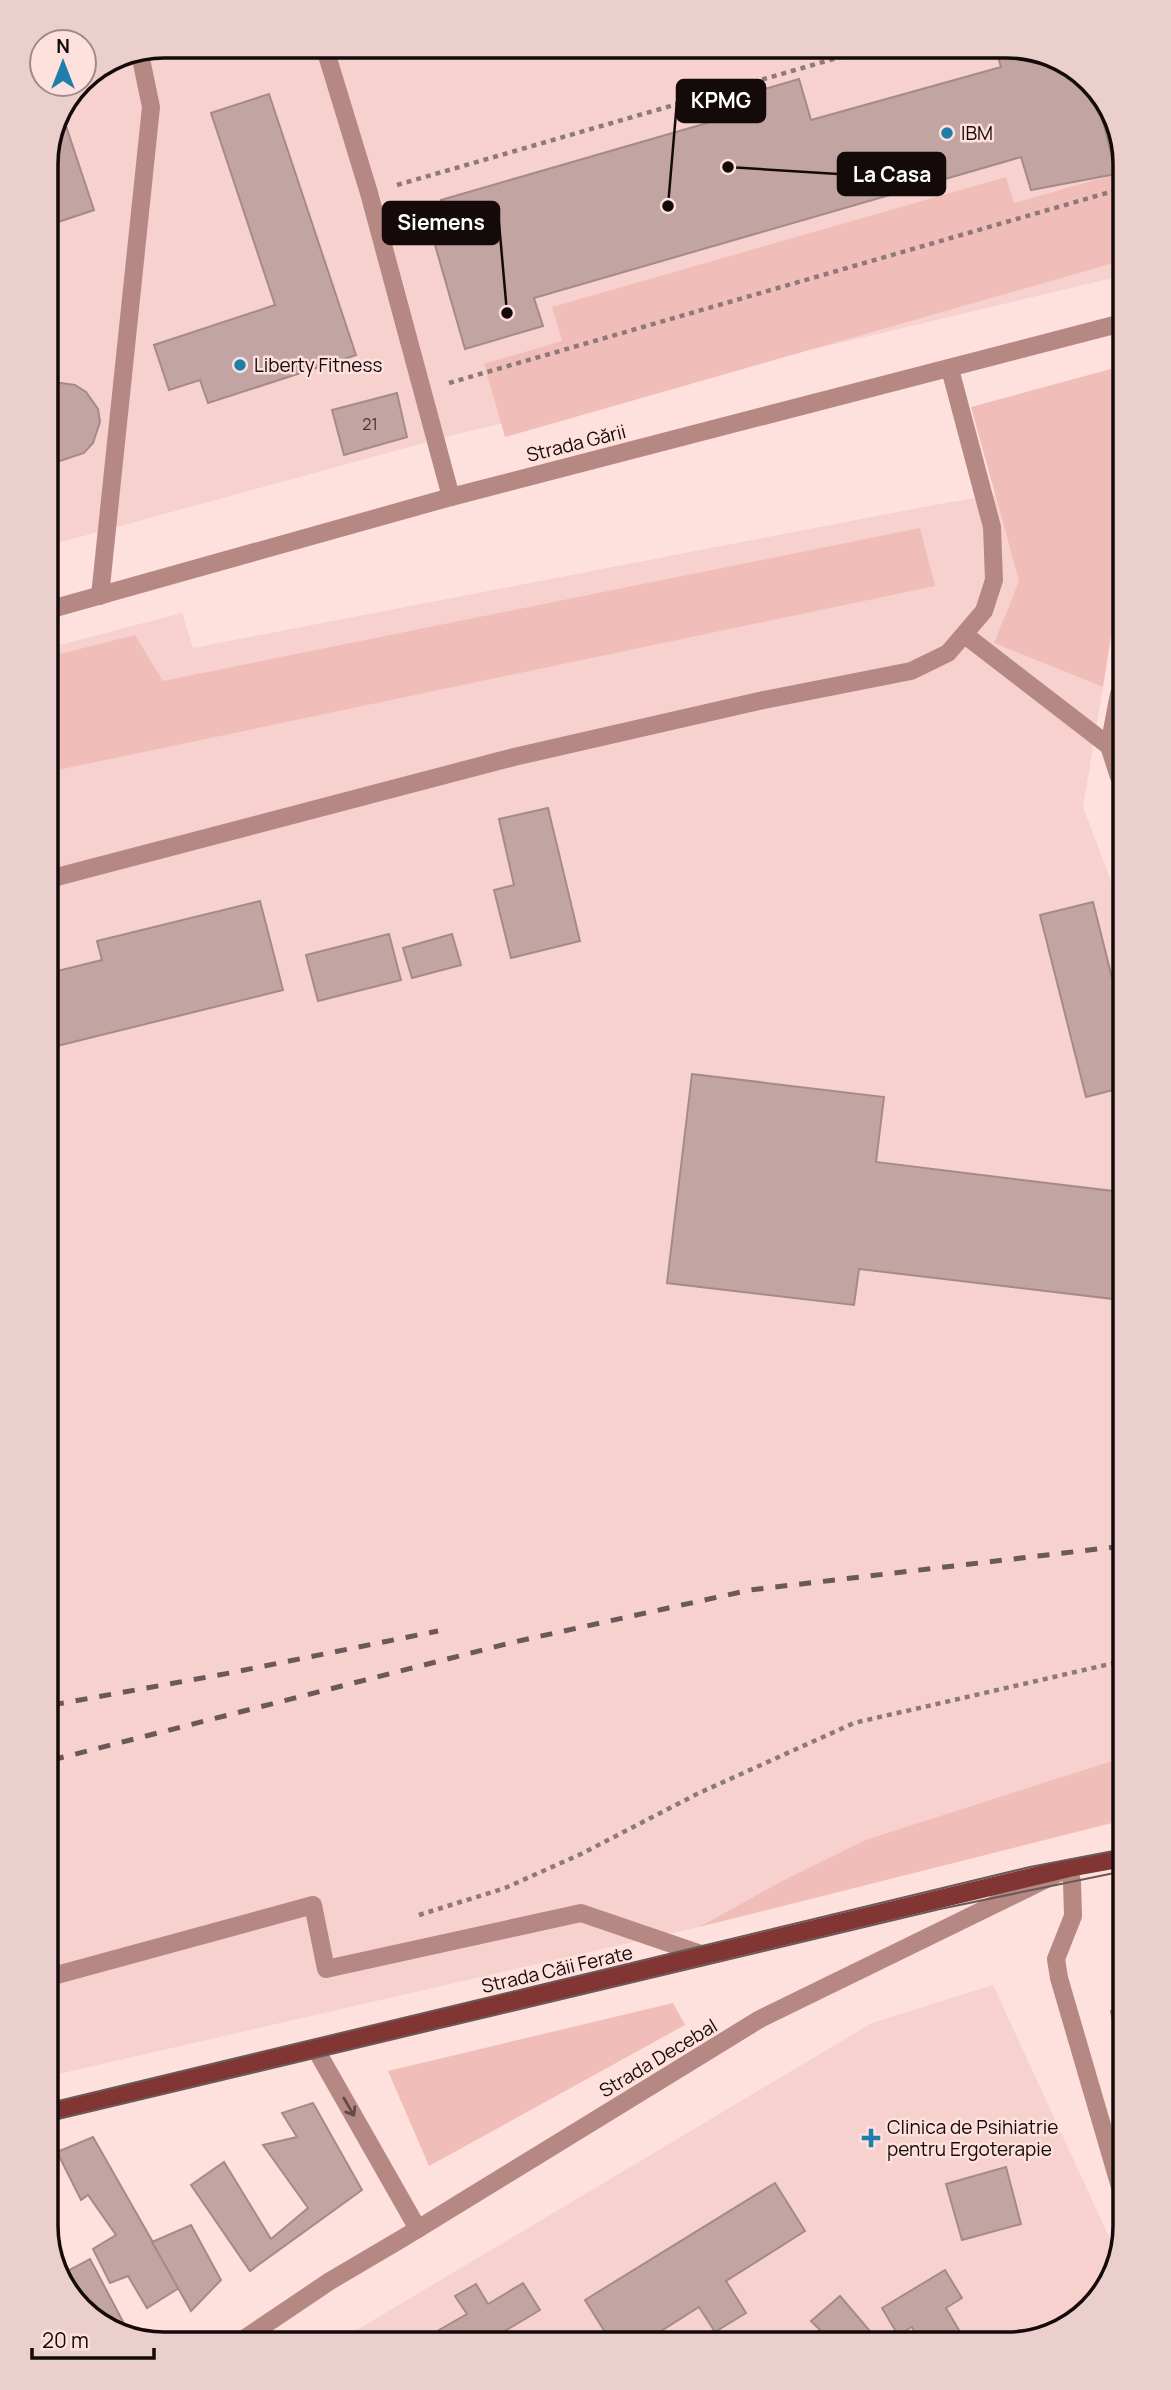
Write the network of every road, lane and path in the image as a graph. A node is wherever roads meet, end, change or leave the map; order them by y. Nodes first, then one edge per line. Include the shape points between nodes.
1 (328, 58) edge
2 (837, 58) edge
3 (141, 60) edge
4 (1113, 191) edge
5 (369, 193) junction
6 (1113, 325) edge
7 (950, 369) junction
8 (424, 390) junction
9 (451, 498) junction
10 (100, 596) junction
11 (58, 607) edge
12 (965, 635) junction
13 (1113, 725) edge
14 (1109, 746) junction
15 (1113, 758) edge
16 (58, 877) edge
17 (1113, 1663) edge
18 (1113, 1860) edge
19 (1069, 1868) junction
20 (412, 1917) dead end
21 (704, 1955) junction
22 (58, 1975) edge
23 (315, 2048) junction
24 (58, 2110) edge
25 (1113, 2163) edge
26 (418, 2229) junction
27 (254, 2332) edge

1 - 5 street
2 - 5 path
3 - 10 street via 150,107
4 - 8 path
5 - 8 street
6 - 7 street, Strada Gării
7 - 9 street, Strada Gării
7 - 12 street via 992,527 994,556 994,580 984,611
8 - 9 street
9 - 10 street, Strada Gării
10 - 11 street, Strada Gării
12 - 14 street
12 - 16 street via 948,653 911,671 514,757
13 - 14 street
14 - 15 street
17 - 20 path via 854,1723 505,1888
18 - 19 main road, Strada Decebal
19 - 21 main road, Strada Căii Ferate
19 - 25 street via 1073,1916 1056,1959
19 - 26 street, Strada Decebal via 760,2019
21 - 22 street via 581,1913 326,1969 313,1905
21 - 23 main road, Strada Căii Ferate
23 - 24 main road, Strada Căii Ferate
23 -> 26 street
26 - 27 street, Strada Decebal

